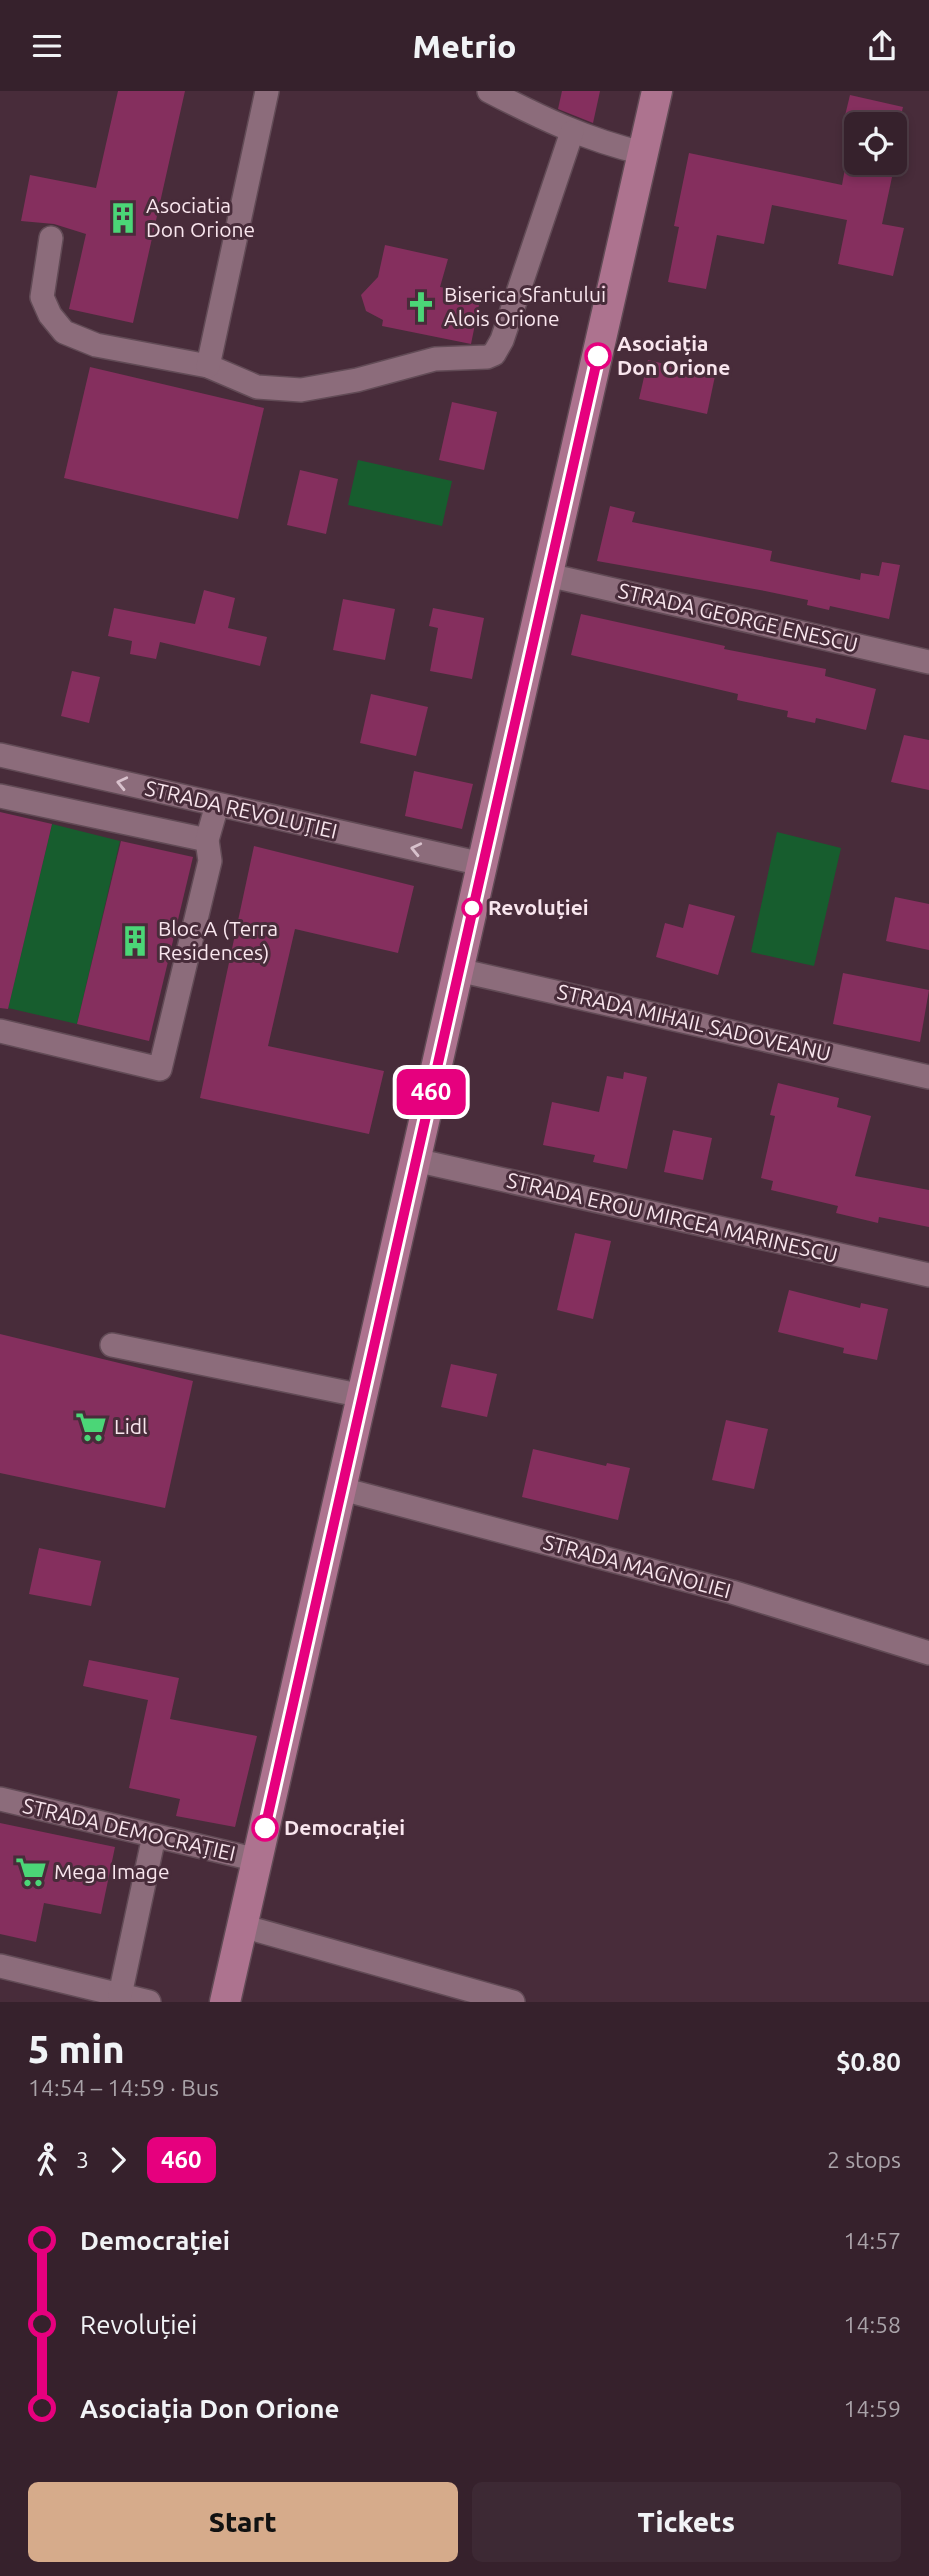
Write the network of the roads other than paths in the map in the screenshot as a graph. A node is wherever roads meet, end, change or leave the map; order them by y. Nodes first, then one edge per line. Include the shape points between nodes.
1 (267, 91) edge
2 (489, 91) edge
3 (657, 91) edge
4 (572, 132) junction
5 (643, 153) junction
6 (51, 239) dead end
7 (208, 366) junction
8 (548, 575) junction
9 (929, 662) edge
10 (0, 755) edge
11 (0, 796) edge
12 (217, 805) junction
13 (207, 841) junction
14 (482, 864) junction
15 (458, 970) junction
16 (0, 1031) edge
17 (929, 1077) edge
18 (415, 1160) junction
19 (929, 1275) edge
20 (112, 1345) dead end
21 (363, 1396) junction
22 (342, 1489) junction
23 (929, 1653) edge
24 (0, 1800) edge
25 (154, 1836) junction
26 (258, 1860) junction
27 (242, 1926) junction
28 (0, 1966) edge
29 (86, 1995) edge
30 (120, 1995) junction
31 (149, 2002) edge
32 (225, 2002) edge
33 (513, 2002) edge

1 - 7 street
2 - 4 street
3 - 5 main road
4 - 5 street
4 - 7 street via 494,354 471,360 435,359 301,390 257,387
5 - 8 main road
6 - 7 street via 42,297 64,332 96,345
8 - 9 street, STRADA GEORGE ENESCU
8 - 14 main road
12 -> 10 street, STRADA REVOLUȚIEI
11 - 13 street
12 - 13 street
14 -> 12 street, STRADA REVOLUȚIEI
13 - 16 street via 210,861 160,1069
14 - 15 main road
15 - 17 street, STRADA MIHAIL SADOVEANU
15 - 18 main road
18 - 19 street, STRADA EROU MIRCEA MARINESCU
18 - 21 main road
20 - 21 street
21 - 22 main road
22 - 23 street, STRADA MAGNOLIEI via 732,1592
22 - 26 main road
24 - 25 street, STRADA DEMOCRAȚIEI
25 - 26 street, STRADA DEMOCRAȚIEI
25 - 30 street
26 - 27 main road
27 - 32 main road
27 - 33 street
28 - 29 street
29 - 30 street
30 - 31 street

